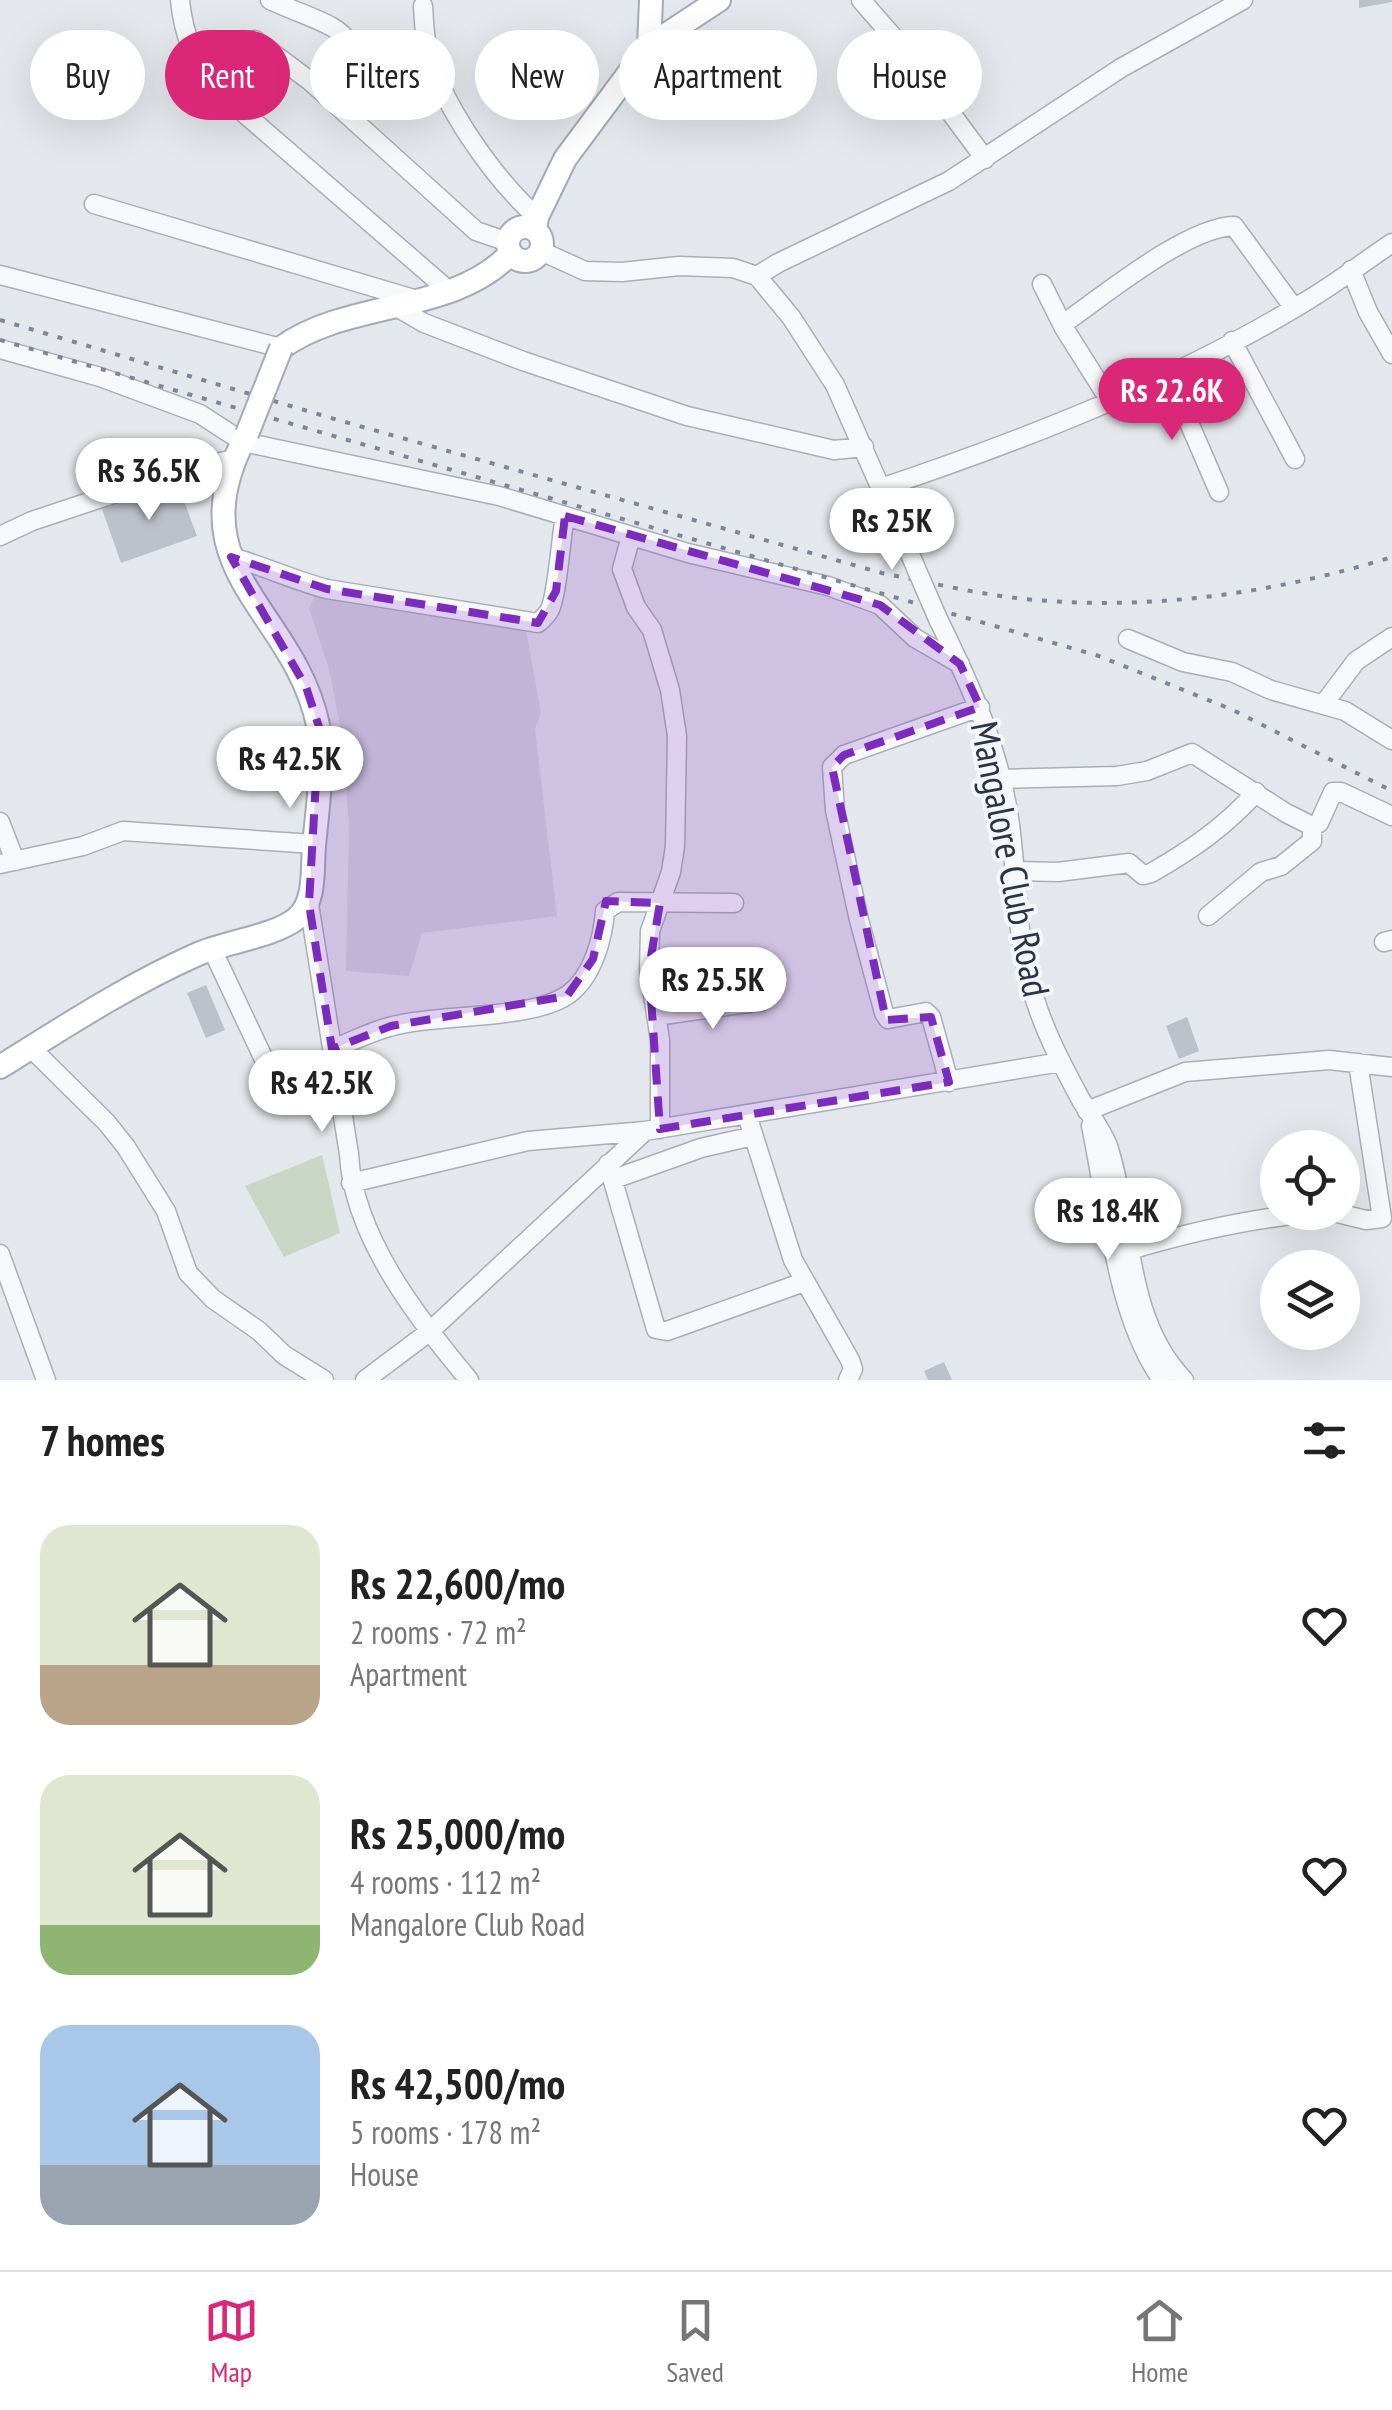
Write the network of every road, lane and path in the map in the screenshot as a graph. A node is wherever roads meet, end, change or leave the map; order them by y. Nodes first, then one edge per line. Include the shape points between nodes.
1 (180, 0) edge
2 (270, 0) edge
3 (651, 0) edge
4 (719, 0) edge
5 (861, 0) edge
6 (1243, 0) edge
7 (423, 6) dead end
8 (334, 30) edge
9 (650, 30) edge
10 (673, 30) edge
11 (619, 87) edge
12 (353, 120) edge
13 (984, 158) junction
14 (94, 204) dead end
15 (538, 232) junction
16 (1392, 243) edge
17 (509, 248) junction
18 (1352, 270) junction
19 (0, 275) edge
20 (757, 276) junction
21 (1042, 284) dead end
22 (448, 290) junction
23 (406, 303) junction
24 (1294, 308) junction
25 (1064, 328) junction
26 (1232, 341) junction
27 (0, 348) edge
28 (280, 348) junction
29 (1392, 354) edge
30 (1168, 374) junction
31 (1110, 401) junction
32 (241, 445) junction
33 (864, 447) junction
34 (1295, 459) dead end
35 (881, 488) junction
36 (1219, 492) dead end
37 (565, 516) junction
38 (0, 536) edge
39 (631, 536) junction
40 (230, 556) junction
41 (1392, 637) edge
42 (1128, 639) dead end
43 (960, 664) junction
44 (1324, 705) junction
45 (980, 707) junction
46 (1392, 740) edge
47 (1001, 779) junction
48 (1256, 792) junction
49 (1392, 816) edge
50 (0, 822) edge
51 (1312, 826) junction
52 (314, 844) junction
53 (7, 862) edge
54 (1014, 871) junction
55 (660, 903) junction
56 (734, 903) dead end
57 (309, 904) junction
58 (1208, 916) dead end
59 (212, 949) junction
60 (762, 1001) dead end
61 (656, 1016) junction
62 (31, 1048) junction
63 (332, 1049) junction
64 (1061, 1062) junction
65 (1358, 1063) junction
66 (0, 1067) edge
67 (1392, 1067) edge
68 (949, 1082) junction
69 (338, 1085) junction
70 (1088, 1110) junction
71 (747, 1115) junction
72 (652, 1130) junction
73 (753, 1136) junction
74 (611, 1172) junction
75 (351, 1183) junction
76 (1260, 1218) edge
77 (1360, 1219) edge
78 (1130, 1250) junction
79 (0, 1254) edge
80 (804, 1282) junction
81 (428, 1332) junction
82 (46, 1380) edge
83 (324, 1380) edge
84 (365, 1380) edge
85 (470, 1380) edge
86 (848, 1380) edge
87 (1162, 1380) edge
88 (1184, 1380) edge

1 - 22 street via 190,50 216,89
2 - 8 street
3 - 9 main road
4 - 10 main road
5 - 13 street
6 - 13 street via 1121,68
7 - 15 street via 427,48 445,93
11 - 15 main road via 565,160
12 - 17 street via 476,232
13 - 20 street
14 - 23 street
15 - 17 main road via 536,258 525,261
15 - 20 street via 586,271 679,266 734,268
16 - 18 street
17 - 22 main road via 486,274
18 - 24 street
18 - 29 street
19 - 28 street
20 - 33 street, Mangalore Club Road via 836,385
21 - 25 street
22 - 23 main road
23 - 28 main road via 331,320
23 - 33 street via 424,323 687,416 834,450
24 - 25 street via 1234,226 1215,226
24 - 26 street
25 - 31 street
26 - 30 street
26 - 34 street
27 - 32 street via 200,414
28 - 32 main road, bridge
30 - 31 street
30 - 36 street
31 - 35 street
32 - 37 street via 428,479
32 - 38 street
32 - 40 main road via 224,486
33 - 35 street, Mangalore Club Road
35 - 43 street, Mangalore Club Road, bridge
37 - 39 street
37 - 40 street via 556,591 538,623 327,589
39 - 43 street via 880,605 915,638
39 - 55 street via 622,570 652,630 678,736 675,846
40 - 52 main road via 306,687 319,727
41 - 44 street via 1356,660
42 - 44 street
43 - 45 street, Mangalore Club Road
44 - 46 street
45 - 47 street, Mangalore Club Road
45 - 68 street via 844,755 832,767 833,800 884,1013 888,1019 930,1016
47 - 48 street via 1117,776 1192,754
47 - 54 street, Mangalore Club Road
48 - 51 street
48 - 54 street via 1230,821 1151,874 1129,863
49 - 51 street via 1333,792
50 - 53 street
51 - 58 street via 1312,840
52 - 53 street via 123,830
52 - 57 main road
54 - 64 street, Mangalore Club Road via 1031,988
55 - 56 street
55 - 61 street via 650,932
55 - 63 street via 618,902 605,911 594,959 567,996 391,1026
57 - 59 main road via 295,920
57 - 63 street
59 - 62 main road
59 - 69 street via 277,1087 298,1098
60 - 61 street
61 - 72 street
62 - 66 main road
62 - 83 street via 126,1147 166,1211 188,1273 284,1355
63 - 69 street
64 - 68 street
64 - 70 street, Mangalore Club Road
65 - 67 street
65 - 70 street via 1185,1072
65 - 77 street via 1382,1218
68 - 71 street
69 - 75 street
70 - 78 street, Mangalore Club Road via 1107,1142
70 - 87 street, Mangalore Club Road via 1124,1296 1136,1335
71 - 72 street
71 - 73 street
72 - 74 street
72 - 75 street via 528,1142
73 - 74 street
73 - 80 street
74 - 80 street via 656,1329
74 - 81 street
75 - 81 street via 368,1228
76 - 78 street
78 - 88 street, Mangalore Club Road via 1150,1331
79 - 82 street
80 - 86 street via 850,1360
81 - 84 street
81 - 85 street

